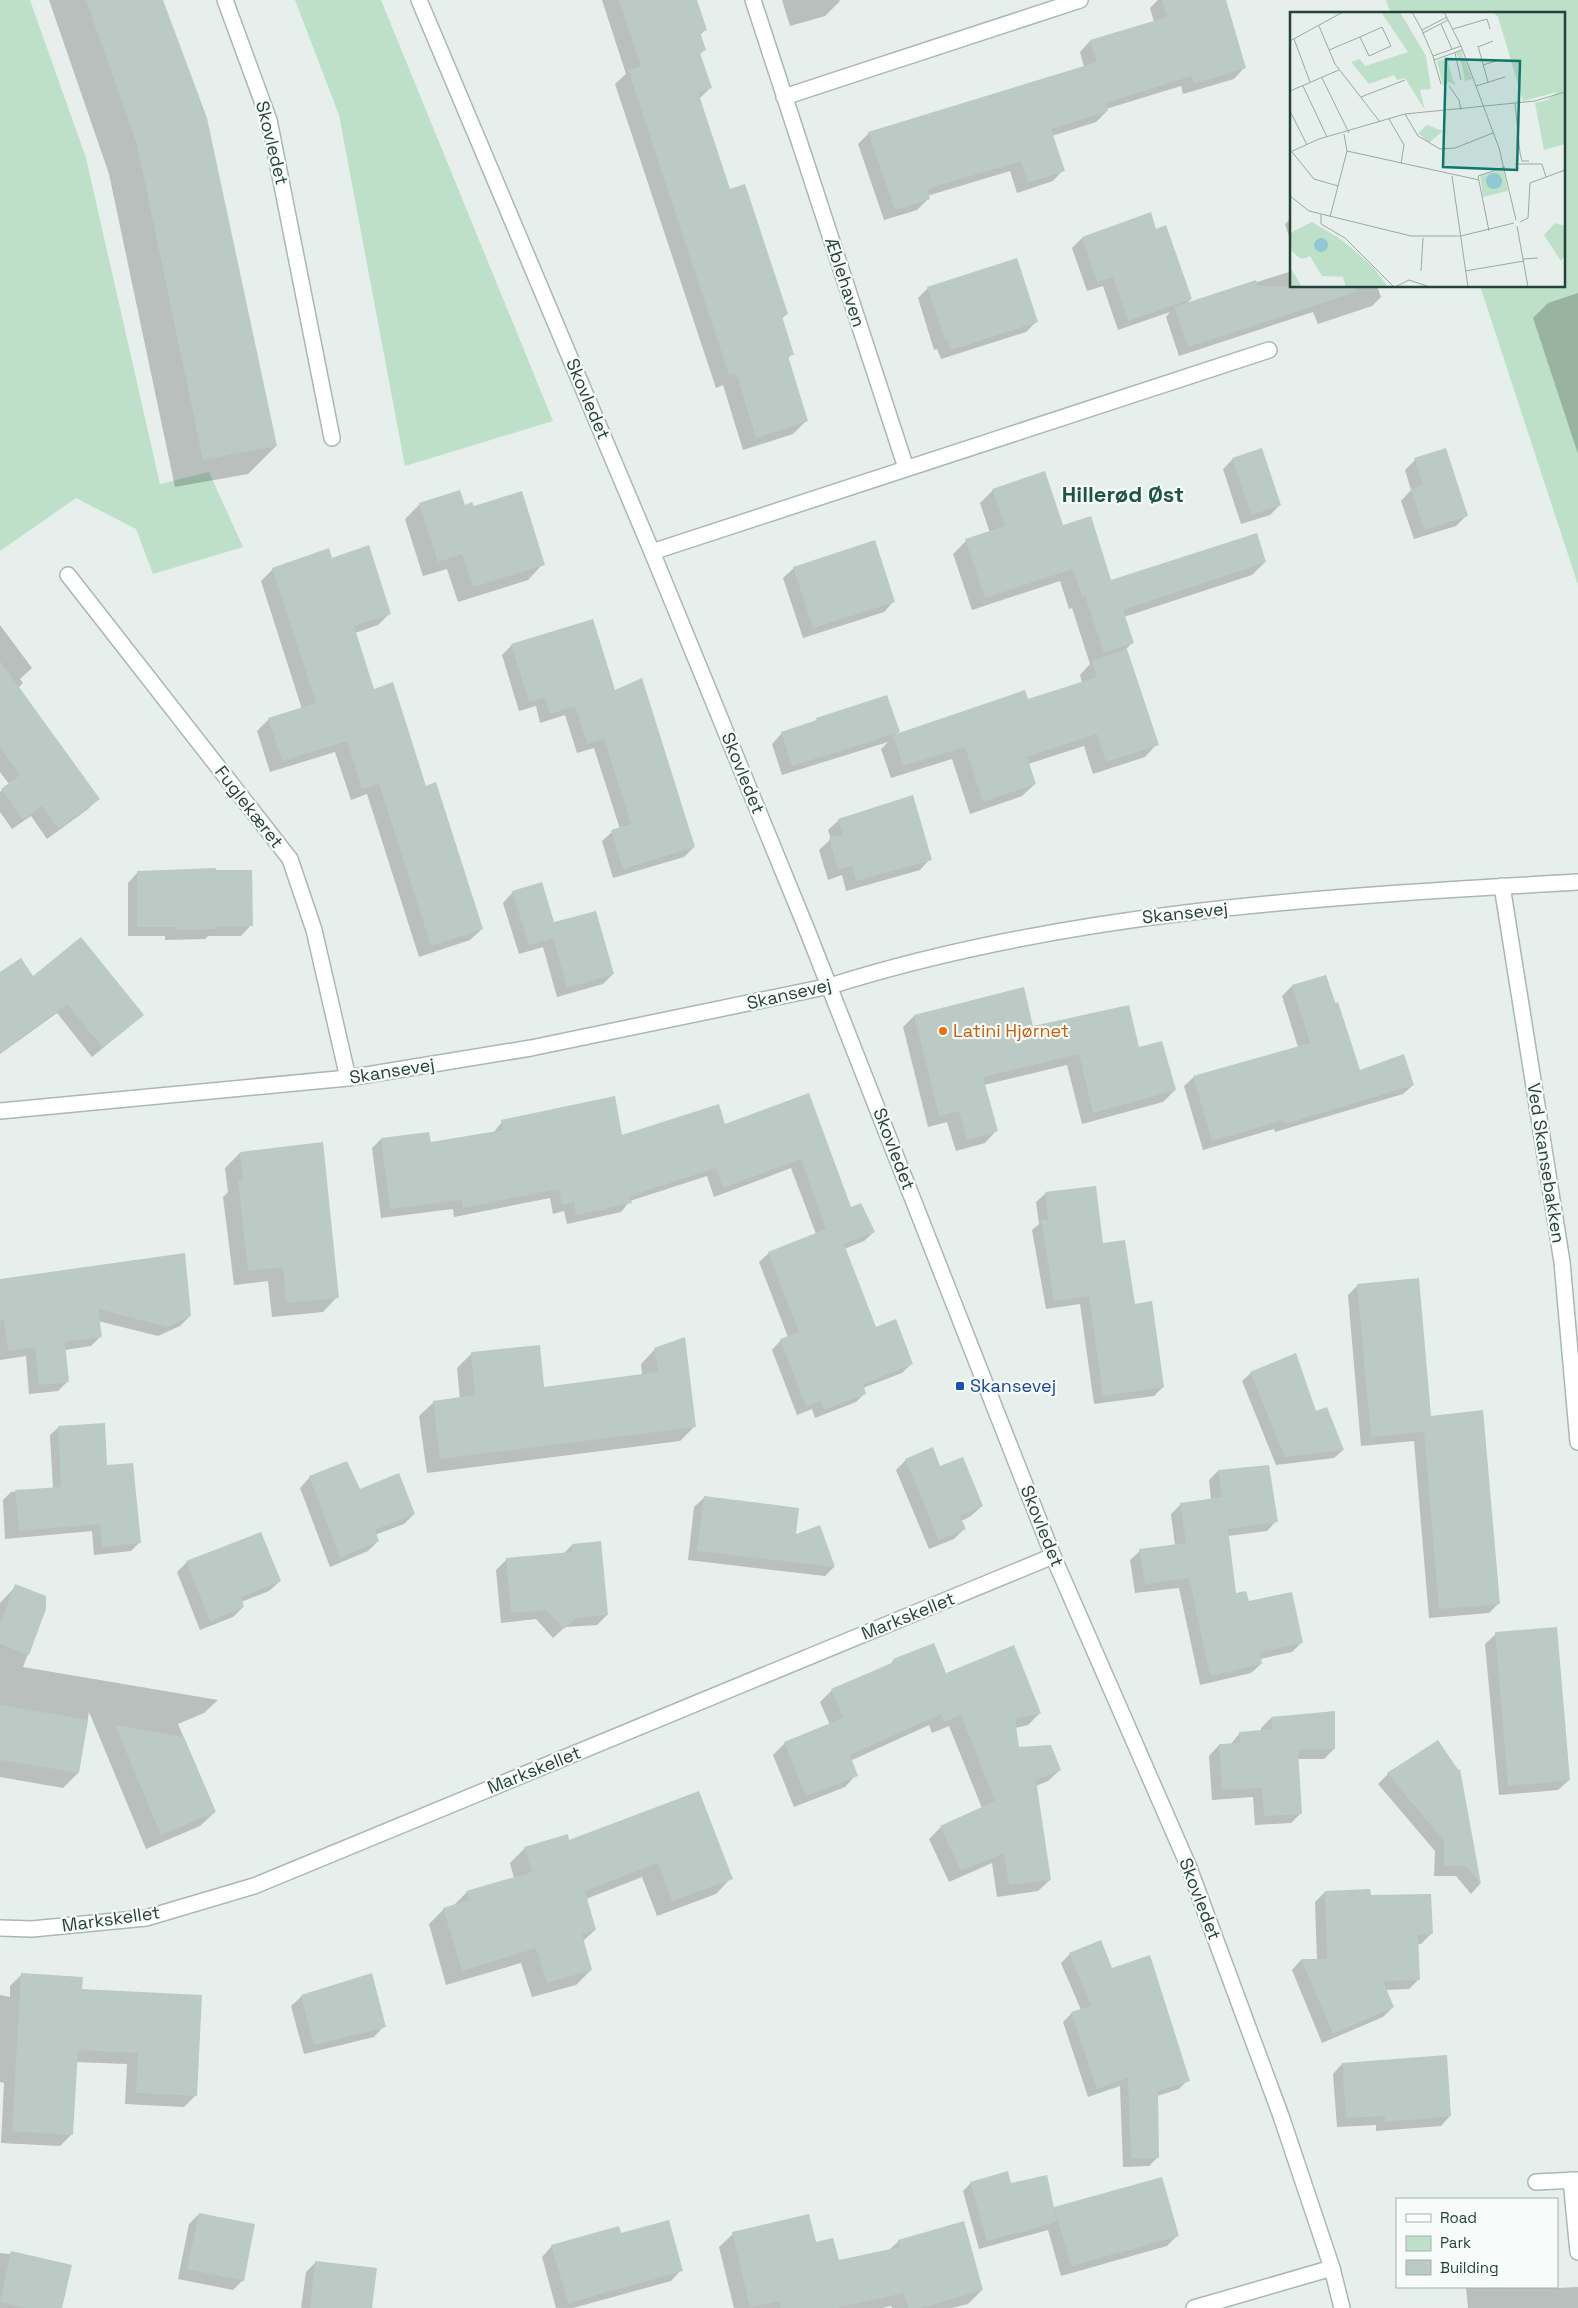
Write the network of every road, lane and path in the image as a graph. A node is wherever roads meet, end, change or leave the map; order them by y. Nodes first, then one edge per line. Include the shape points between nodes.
1 (225, 0) edge
2 (419, 0) edge
3 (753, 0) edge
4 (1080, 0) edge
5 (784, 97) junction
6 (1269, 350) dead end
7 (332, 438) dead end
8 (906, 468) junction
9 (652, 552) junction
10 (68, 575) dead end
11 (1578, 882) edge
12 (1502, 886) junction
13 (830, 986) junction
14 (348, 1078) junction
15 (0, 1111) edge
16 (1578, 1442) edge
17 (1053, 1556) junction
18 (0, 1928) edge
19 (1574, 2180) edge
20 (1536, 2182) dead end
21 (1578, 2252) edge
22 (1332, 2268) junction
23 (1194, 2308) edge
24 (1342, 2308) edge

1 - 7 street, Skovledet via 269,120
2 - 9 street, Skovledet
3 - 5 street, Æblehaven
4 - 5 street
5 - 8 street, Æblehaven
6 - 8 street
8 - 9 street
9 - 13 street, Skovledet
10 - 14 street, Fuglekæret via 290,859 314,930
11 - 12 street, Skansevej
12 - 13 street, Skansevej via 1292,901 1136,919 1027,936 891,966
12 - 16 street, Ved Skansebakken via 1562,1262
13 - 14 street, Skansevej via 531,1048
13 - 17 street, Skovledet
14 - 15 street, Skansevej
17 - 18 street, Markskellet via 254,1886 146,1918 32,1929
17 - 22 street, Skovledet via 1188,1866 1281,2116
19 - 20 street
19 - 21 street
22 - 23 street
22 - 24 street, Skovledet

